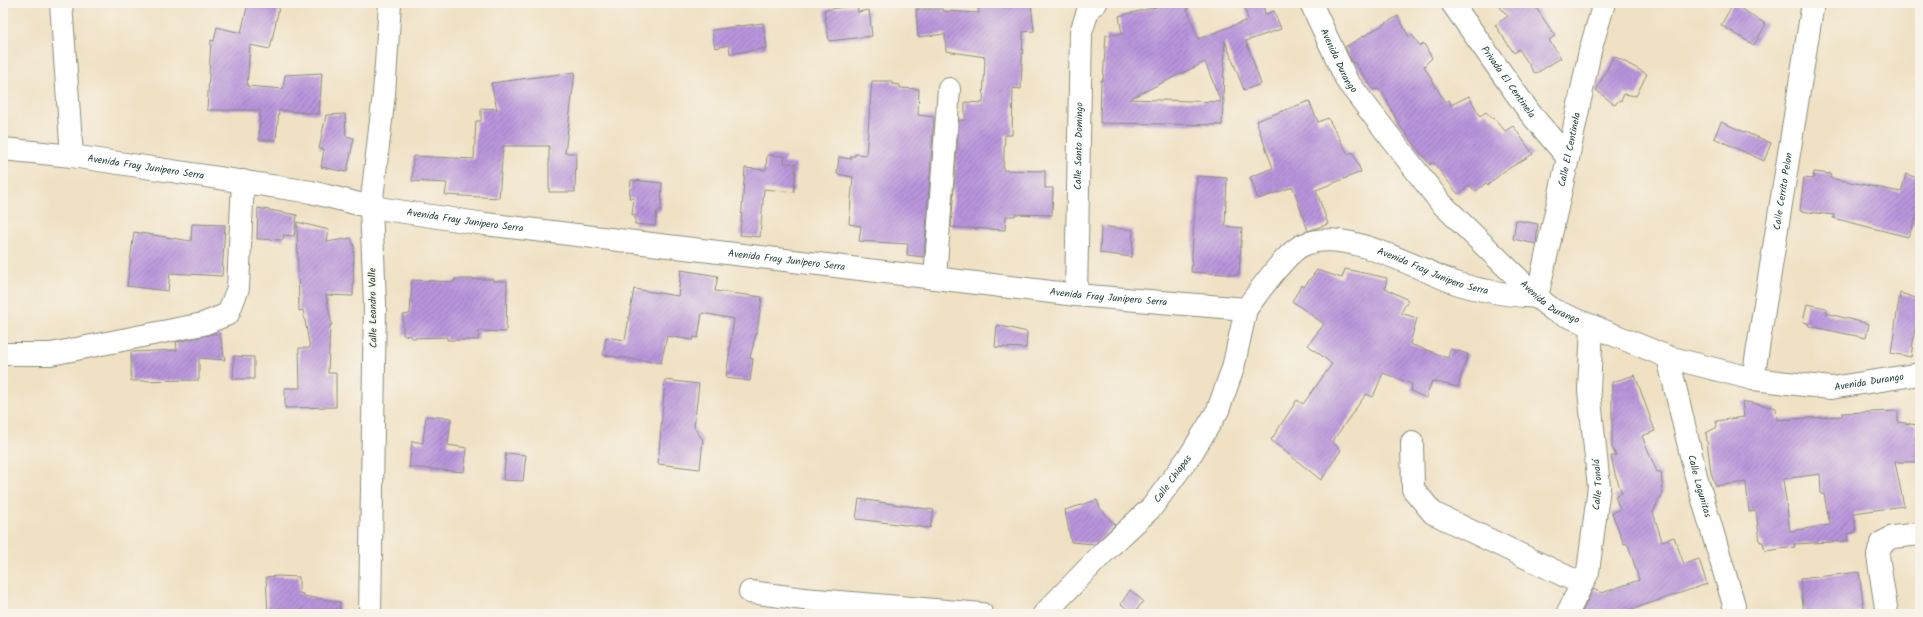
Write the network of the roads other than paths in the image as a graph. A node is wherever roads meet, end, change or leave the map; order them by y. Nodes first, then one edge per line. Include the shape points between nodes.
1 (61, 3) edge
2 (390, 3) edge
3 (1096, 3) edge
4 (1311, 3) edge
5 (1452, 3) edge
6 (1604, 3) edge
7 (1813, 3) edge
8 (949, 89) dead end
9 (3, 149) edge
10 (72, 156) junction
11 (1568, 158) junction
12 (243, 181) junction
13 (371, 207) junction
14 (935, 278) junction
15 (1076, 295) junction
16 (1537, 297) junction
17 (1246, 309) junction
18 (1592, 326) junction
19 (3, 354) edge
20 (1668, 357) junction
21 (1920, 374) edge
22 (1753, 379) junction
23 (1412, 442) dead end
24 (1920, 534) edge
25 (1582, 584) junction
26 (750, 592) dead end
27 (801, 606) edge
28 (370, 614) edge
29 (982, 614) edge
30 (1044, 614) edge
31 (1567, 614) edge
32 (1734, 614) edge
33 (1886, 614) edge

1 - 10 street
2 - 13 street, Calle Leandro Valle via 384,94
3 - 15 street, Calle Santo Domingo via 1089,8 1082,32
4 - 16 street, Avenida Durango via 1347,81 1431,191
5 - 11 street, Privada El Centinela via 1530,113
6 - 11 street, Calle El Centinela via 1590,51
7 - 22 street, Calle Cerrito Pelon
8 - 14 street
9 - 10 street, Avenida Fray Junipero Serra
10 - 12 street, Avenida Fray Junipero Serra
11 - 16 street, Calle El Centinela
12 - 13 street, Avenida Fray Junipero Serra via 311,192
12 - 19 street via 238,288 228,314 203,324 51,354
13 - 14 street, Avenida Fray Junipero Serra via 485,224
13 - 28 street, Calle Leandro Valle via 375,303
14 - 15 street, Avenida Fray Junipero Serra
15 - 17 street, Avenida Fray Junipero Serra
16 - 17 street, Avenida Fray Junipero Serra via 1477,290 1389,255 1339,240 1319,241 1302,246 1287,259
16 - 18 street, Avenida Durango via 1553,310
17 - 30 street, Calle Chiapas via 1233,368 1218,410 1191,454 1152,507
18 - 20 street, Avenida Durango
18 - 25 street, Calle Tonalá via 1589,390 1599,487 1588,572
20 - 22 street, Avenida Durango
20 - 32 street, Calle Lagunitas via 1696,476 1734,605
21 - 22 street, Avenida Durango via 1831,388
23 - 25 street via 1413,489 1433,512
24 - 33 street via 1893,537 1881,543 1878,556
25 - 31 street, Calle Tonalá
26 - 27 street
27 - 29 street

